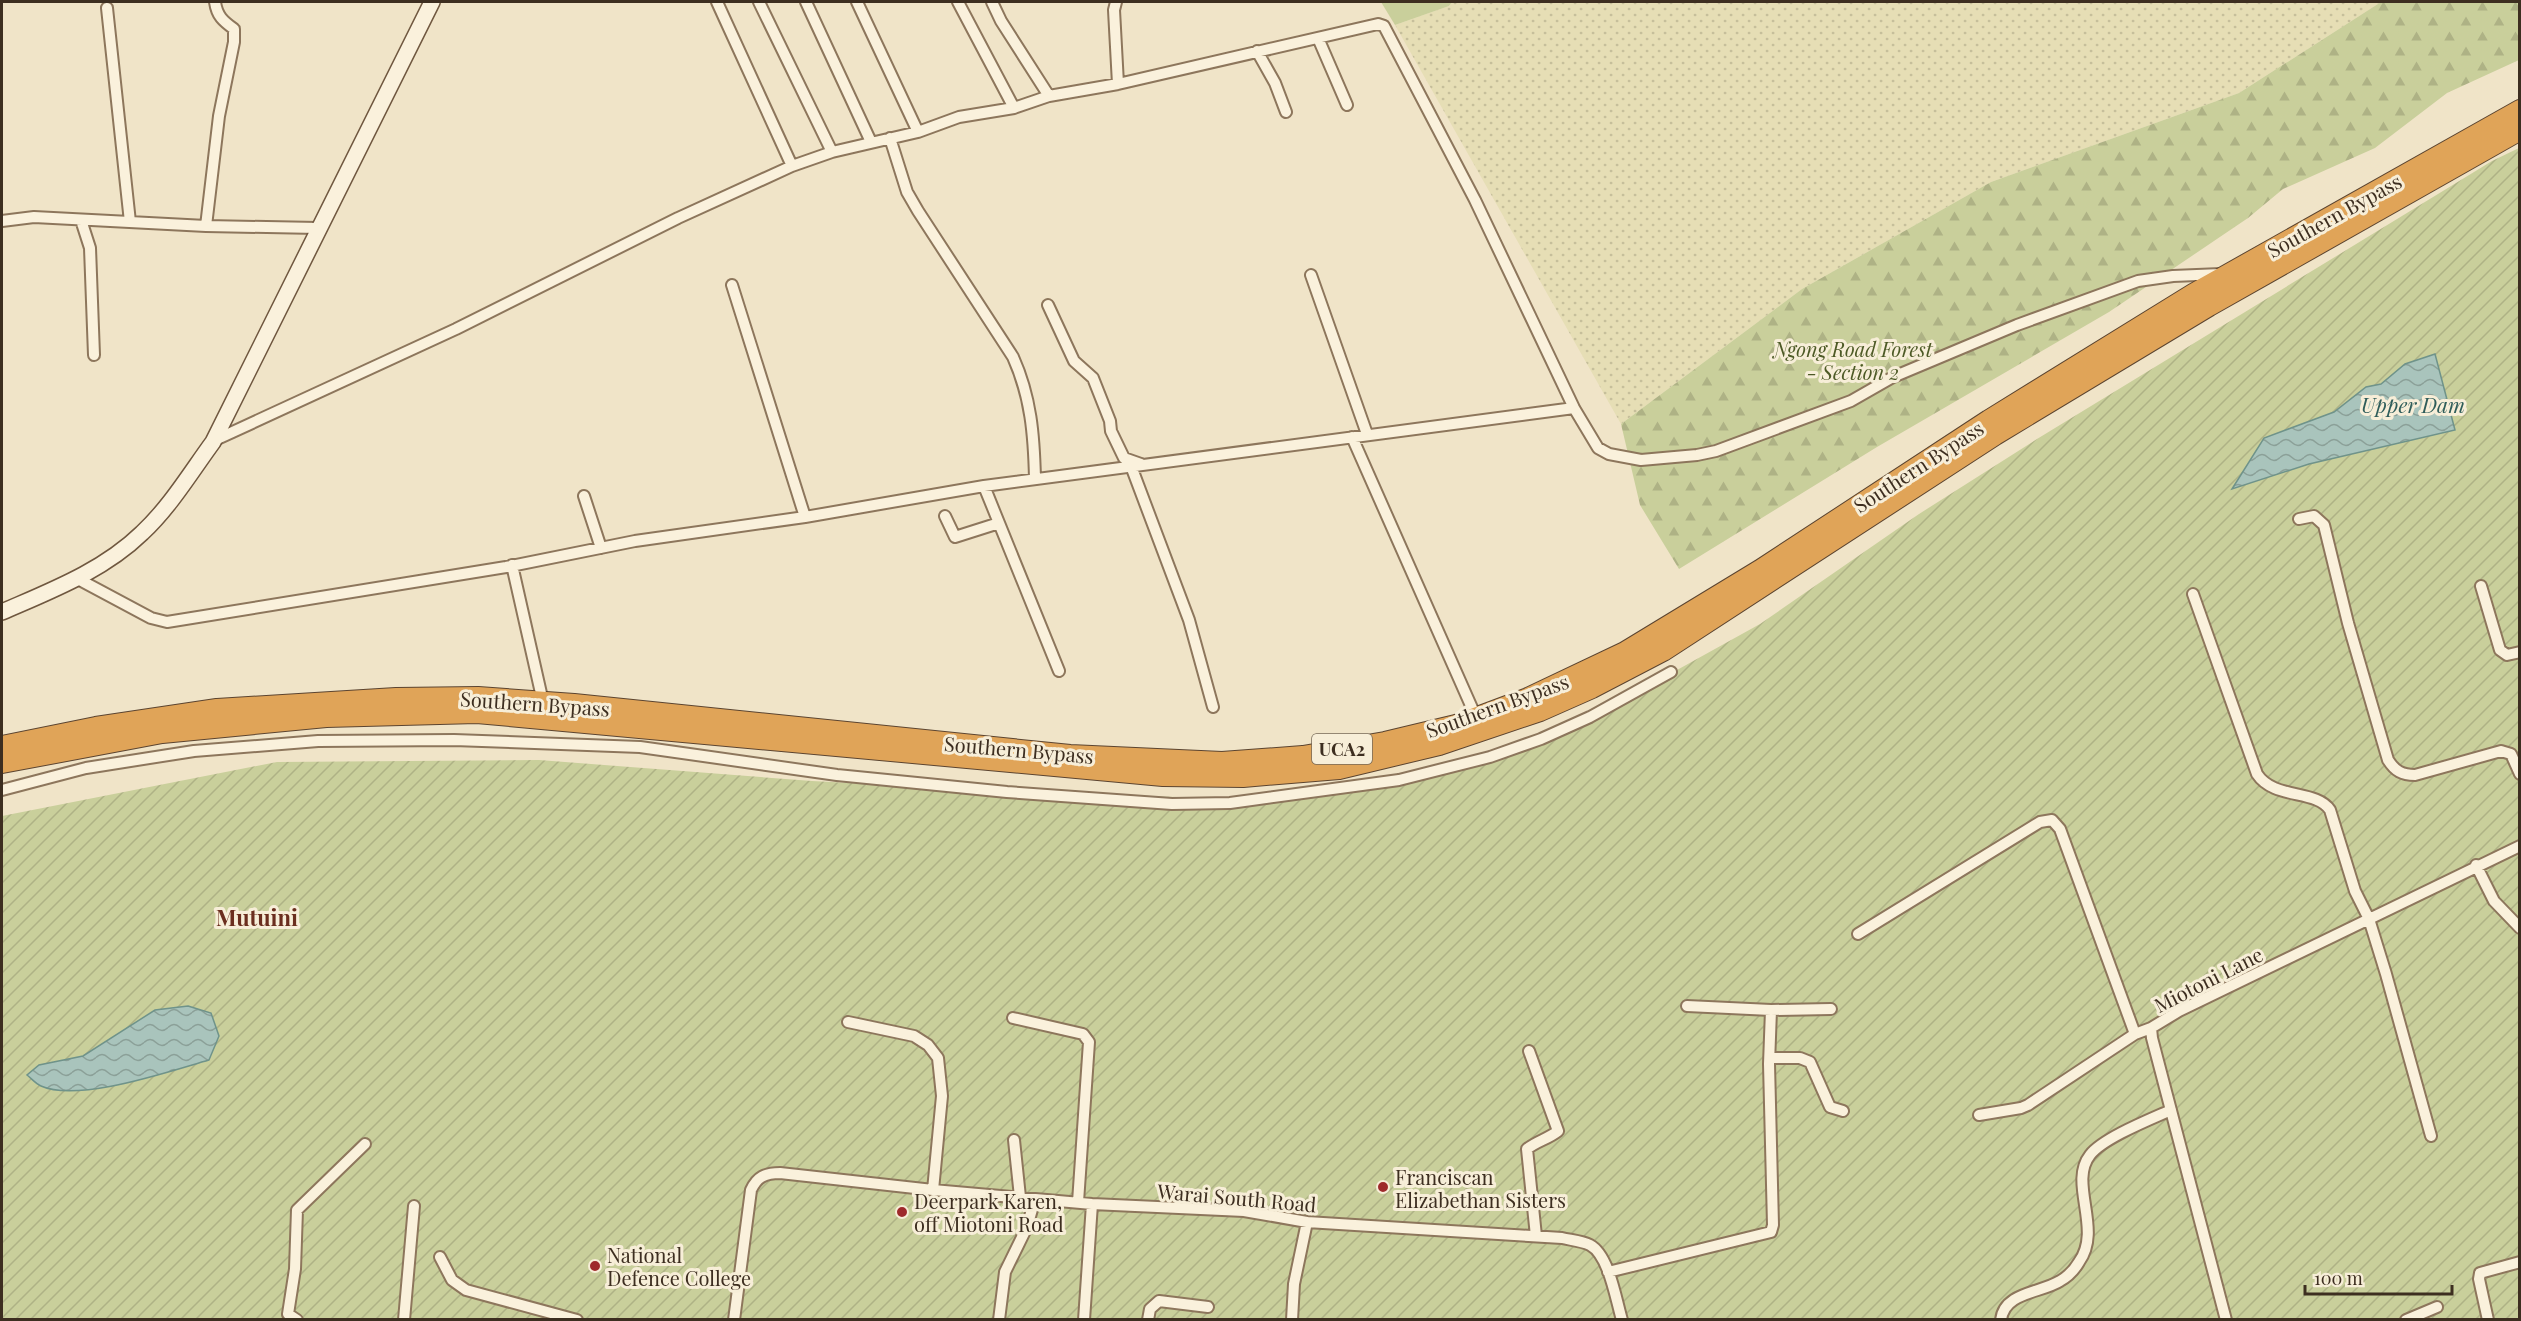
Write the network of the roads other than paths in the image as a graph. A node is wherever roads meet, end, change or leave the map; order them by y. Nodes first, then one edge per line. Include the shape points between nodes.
1 (215, 2) edge
2 (432, 2) edge
3 (717, 2) edge
4 (759, 2) edge
5 (806, 2) edge
6 (857, 2) edge
7 (958, 2) edge
8 (992, 2) edge
9 (1116, 2) edge
10 (107, 8) dead end
11 (1318, 38) junction
12 (1257, 51) junction
13 (1118, 84) junction
14 (1049, 96) junction
15 (1347, 105) dead end
16 (1014, 108) junction
17 (2520, 110) edge
18 (1286, 112) dead end
19 (2520, 130) edge
20 (918, 132) junction
21 (890, 138) junction
22 (871, 142) junction
23 (832, 152) junction
24 (792, 166) junction
25 (81, 220) junction
26 (2, 221) edge
27 (130, 222) junction
28 (206, 226) junction
29 (318, 228) junction
30 (2230, 274) junction
31 (1311, 275) dead end
32 (732, 285) dead end
33 (1048, 305) dead end
34 (94, 355) dead end
35 (1574, 408) junction
36 (1367, 434) junction
37 (1352, 437) junction
38 (213, 442) junction
39 (1144, 465) junction
40 (1131, 466) junction
41 (1035, 479) junction
42 (984, 486) junction
43 (584, 496) dead end
44 (945, 516) dead end
45 (805, 517) junction
46 (2299, 519) dead end
47 (999, 523) junction
48 (601, 548) junction
49 (512, 565) junction
50 (78, 579) junction
51 (2481, 586) dead end
52 (2193, 594) dead end
53 (2, 612) edge
54 (2520, 652) edge
55 (1059, 671) dead end
56 (1671, 672) dead end
57 (543, 702) junction
58 (1213, 707) dead end
59 (1476, 717) junction
60 (2, 746) edge
61 (2, 764) edge
62 (2520, 774) edge
63 (2, 790) edge
64 (2520, 846) edge
65 (2475, 865) junction
66 (2369, 919) junction
67 (2520, 928) edge
68 (1858, 934) dead end
69 (1687, 1006) dead end
70 (1832, 1009) dead end
71 (1771, 1010) junction
72 (1013, 1018) dead end
73 (848, 1023) dead end
74 (2151, 1028) junction
75 (2135, 1034) junction
76 (1529, 1051) dead end
77 (1770, 1058) junction
78 (2171, 1110) junction
79 (1843, 1111) dead end
80 (1979, 1115) dead end
81 (2431, 1136) dead end
82 (1014, 1140) dead end
83 (366, 1144) dead end
84 (933, 1190) junction
85 (1020, 1197) junction
86 (1035, 1199) junction
87 (1078, 1202) junction
88 (1092, 1204) junction
89 (414, 1206) dead end
90 (1307, 1222) junction
91 (1536, 1236) junction
92 (440, 1257) dead end
93 (2520, 1262) edge
94 (1608, 1272) junction
95 (1208, 1306) dead end
96 (2438, 1306) dead end
97 (297, 1320) edge
98 (404, 1320) edge
99 (577, 1320) edge
100 (734, 1320) edge
101 (999, 1320) edge
102 (1084, 1320) edge
103 (1148, 1320) edge
104 (1292, 1320) edge
105 (1622, 1320) edge
106 (2001, 1320) edge
107 (2226, 1320) edge
108 (2406, 1320) edge
109 (2488, 1320) edge

1 - 28 street via 222,21 234,30 234,42 219,116
2 - 29 main road
3 - 24 street
4 - 23 street
5 - 22 street
6 - 20 street
7 - 16 street
8 - 14 street
9 - 13 street
10 - 27 street
11 - 12 street
11 - 15 street
11 - 35 street via 1375,24 1384,26 1475,200
12 - 13 street
12 - 18 street
13 - 14 street
14 - 16 street
16 - 20 street via 959,117
17 - 30 highway, Southern Bypass / UCA2
19 - 61 highway, Southern Bypass / UCA2 via 2209,306 1995,435 1634,668 1540,711 1439,745 1339,769 1243,777 1163,776 466,714 326,717 162,733
20 - 21 street
21 - 22 street
21 - 41 street via 907,192 1022,377 1034,432
22 - 23 street
23 - 24 street
24 - 38 street
25 - 26 street via 34,217
25 - 27 street
25 - 34 street via 90,248
27 - 28 street
28 - 29 street
29 - 38 main road
30 - 35 street via 2138,281 1893,377 1851,401 1706,453 1641,460 1603,452
30 - 59 highway, Southern Bypass / UCA2 via 1989,420 1760,570 1624,652 1528,698
31 - 36 street
32 - 45 street
33 - 39 street via 1074,361 1093,378 1124,458
35 - 36 street
36 - 37 street
37 - 39 street
37 - 59 street
38 - 50 main road via 142,533
39 - 40 street
40 - 41 street
40 - 58 street via 1189,620
41 - 42 street
42 - 45 street
42 - 47 street
43 - 48 street
44 - 47 street via 955,537
45 - 48 street
46 - 62 street via 2314,516 2324,525 2348,623 2391,765 2400,773 2415,775 2505,751 2511,754
47 - 55 street
48 - 49 street
49 - 50 street via 167,622 150,618
49 - 57 street
50 - 53 main road
51 - 54 street via 2500,650 2507,655
52 - 66 street via 2257,774 2272,788 2328,807 2357,896
56 - 63 street via 1590,717 1541,740 1490,757 1399,780 1230,803 1172,804 1006,792 837,775 640,747 454,740 318,741 194,751 86,768
57 - 59 highway, Southern Bypass / UCA2 via 1070,755 1222,762 1303,756 1385,742
57 - 60 highway, Southern Bypass / UCA2 via 478,697 396,698 217,709
64 - 65 street, Miotoni Lane
65 - 66 street, Miotoni Lane
65 - 67 street via 2494,901
66 - 74 street, Miotoni Lane
66 - 81 street
68 - 75 street via 2040,822 2052,820 2060,829
69 - 71 street
70 - 71 street
71 - 77 street
72 - 87 street via 1083,1034 1089,1042
73 - 84 street via 914,1036 938,1058 942,1096
74 - 75 street
74 - 78 street, Miotoni Lane
75 - 80 street via 2028,1105
76 - 91 street via 1558,1131 1527,1149
77 - 79 street via 1810,1062 1830,1107
77 - 94 street via 1771,1232
78 - 106 street via 2106,1142 2091,1154 2083,1183 2090,1230 2082,1258 2060,1281 2012,1300
78 - 107 street, Miotoni Lane
82 - 85 street
83 - 97 street via 297,1210 295,1269 288,1314
84 - 85 street, Warai South Road
84 - 100 street, Warai South Road via 780,1173 763,1175 751,1190
85 - 86 street, Warai South Road
86 - 87 street, Warai South Road
86 - 101 street via 1027,1227 1005,1272
87 - 88 street, Warai South Road
88 - 90 street, Warai South Road via 1244,1211
88 - 102 street
89 - 98 street
90 - 91 street, Warai South Road
90 - 104 street via 1294,1284
91 - 94 street, Warai South Road via 1590,1245
92 - 99 street via 452,1280 466,1290
93 - 109 street via 2480,1273
94 - 105 street, Warai South Road
95 - 103 street via 1158,1302 1150,1309
96 - 108 street

